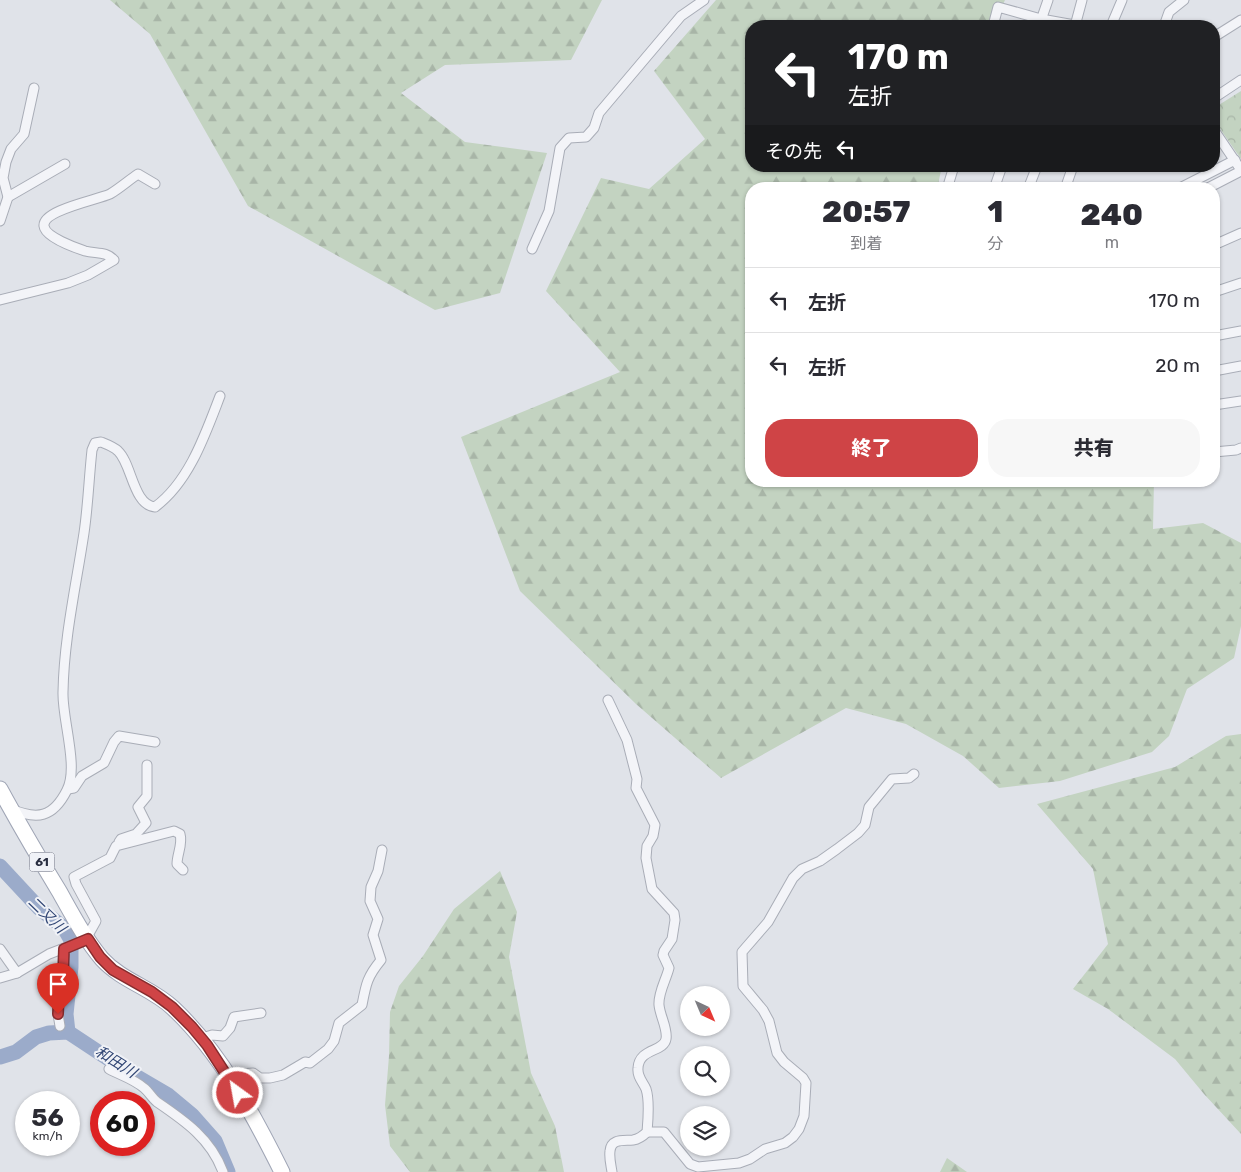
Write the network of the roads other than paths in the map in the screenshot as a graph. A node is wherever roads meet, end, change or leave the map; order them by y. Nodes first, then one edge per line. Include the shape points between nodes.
1 (704, 0) edge
2 (1048, 0) edge
3 (1082, 0) edge
4 (1122, 0) edge
5 (1184, 0) edge
6 (995, 20) edge
7 (1032, 20) edge
8 (1041, 20) edge
9 (1077, 20) edge
10 (1114, 20) edge
11 (1166, 20) edge
12 (1241, 20) edge
13 (1220, 33) edge
14 (1241, 80) edge
15 (34, 88) dead end
16 (1220, 94) edge
17 (1220, 139) edge
18 (1235, 160) junction
19 (65, 164) dead end
20 (1220, 168) edge
21 (1241, 171) edge
22 (1211, 172) edge
23 (1192, 182) edge
24 (1220, 182) edge
25 (155, 184) dead end
26 (8, 198) junction
27 (0, 221) edge
28 (1241, 233) edge
29 (1220, 242) edge
30 (532, 249) dead end
31 (1241, 283) edge
32 (1220, 290) edge
33 (0, 300) edge
34 (1241, 331) edge
35 (1220, 335) edge
36 (1241, 366) edge
37 (1220, 370) edge
38 (220, 396) dead end
39 (1241, 401) edge
40 (1220, 404) edge
41 (1241, 448) edge
42 (1220, 451) edge
43 (608, 700) dead end
44 (155, 742) dead end
45 (147, 765) dead end
46 (914, 774) dead end
47 (0, 789) edge
48 (68, 789) junction
49 (11, 809) junction
50 (116, 846) junction
51 (382, 850) dead end
52 (183, 870) dead end
53 (87, 938) junction
54 (0, 949) edge
55 (64, 949) junction
56 (17, 973) junction
57 (0, 978) edge
58 (261, 1013) dead end
59 (60, 1026) dead end
60 (202, 1038) junction
61 (109, 1069) dead end
62 (227, 1075) junction
63 (647, 1132) junction
64 (223, 1172) edge
65 (282, 1172) edge
66 (612, 1172) edge

1 - 30 street via 682,16 599,113 594,128 586,137 569,138 560,148 550,211
2 - 8 street
3 - 9 street
4 - 10 street
5 - 11 street via 1169,12
6 - 7 street via 998,7
12 - 13 street
14 - 16 street
15 - 26 street via 27,127 6,162 3,178
17 - 18 street
18 - 20 street
18 - 21 street
19 - 26 street
21 - 24 street
22 - 23 street
25 - 33 street via 138,174 111,193 46,218 45,232 52,237 85,251 106,254 114,260 68,283
26 - 27 street
28 - 29 street
31 - 32 street
34 - 35 street
36 - 37 street
38 - 48 street via 208,428 184,474 166,499 155,507 142,500 117,450 101,442 95,443 92,450 84,531 70,608 63,693 70,754
39 - 40 street
41 - 42 street
43 - 63 street via 627,740 637,779 636,788 655,825 646,858 652,889 674,913 676,920 672,939 663,955 669,968 659,1005 667,1038 664,1044 644,1054 637,1069 646,1089
44 - 48 street via 119,736 104,763 82,776 74,788
45 - 50 street via 147,796 138,807 146,823 136,834 121,839
46 - 63 street via 909,778 892,780 869,806 865,824 858,833 793,878 768,922 742,952 743,986 763,1010 777,1053 806,1083 804,1116 793,1138 739,1163 698,1168 690,1164 664,1132
47 - 49 main road, 61
48 - 49 street via 49,812 37,816
49 - 53 main road, 61
50 - 52 street via 174,831 182,840 177,864
50 - 53 street via 110,858 74,877 96,921
51 - 62 street via 370,901 378,919 373,935 381,960 370,973 362,1005 339,1023 334,1041 310,1063 305,1062 270,1078 260,1078 253,1073
53 - 55 street
53 - 60 main road, 61 via 113,970 159,996
54 - 56 street
55 - 56 street via 40,958
55 - 59 street via 59,991
56 - 57 street
58 - 60 street via 234,1017 223,1036
60 - 62 main road, 61
61 - 64 street via 145,1088 156,1102 184,1121 212,1149
62 - 65 main road, 61
63 - 66 street via 642,1137 612,1144

